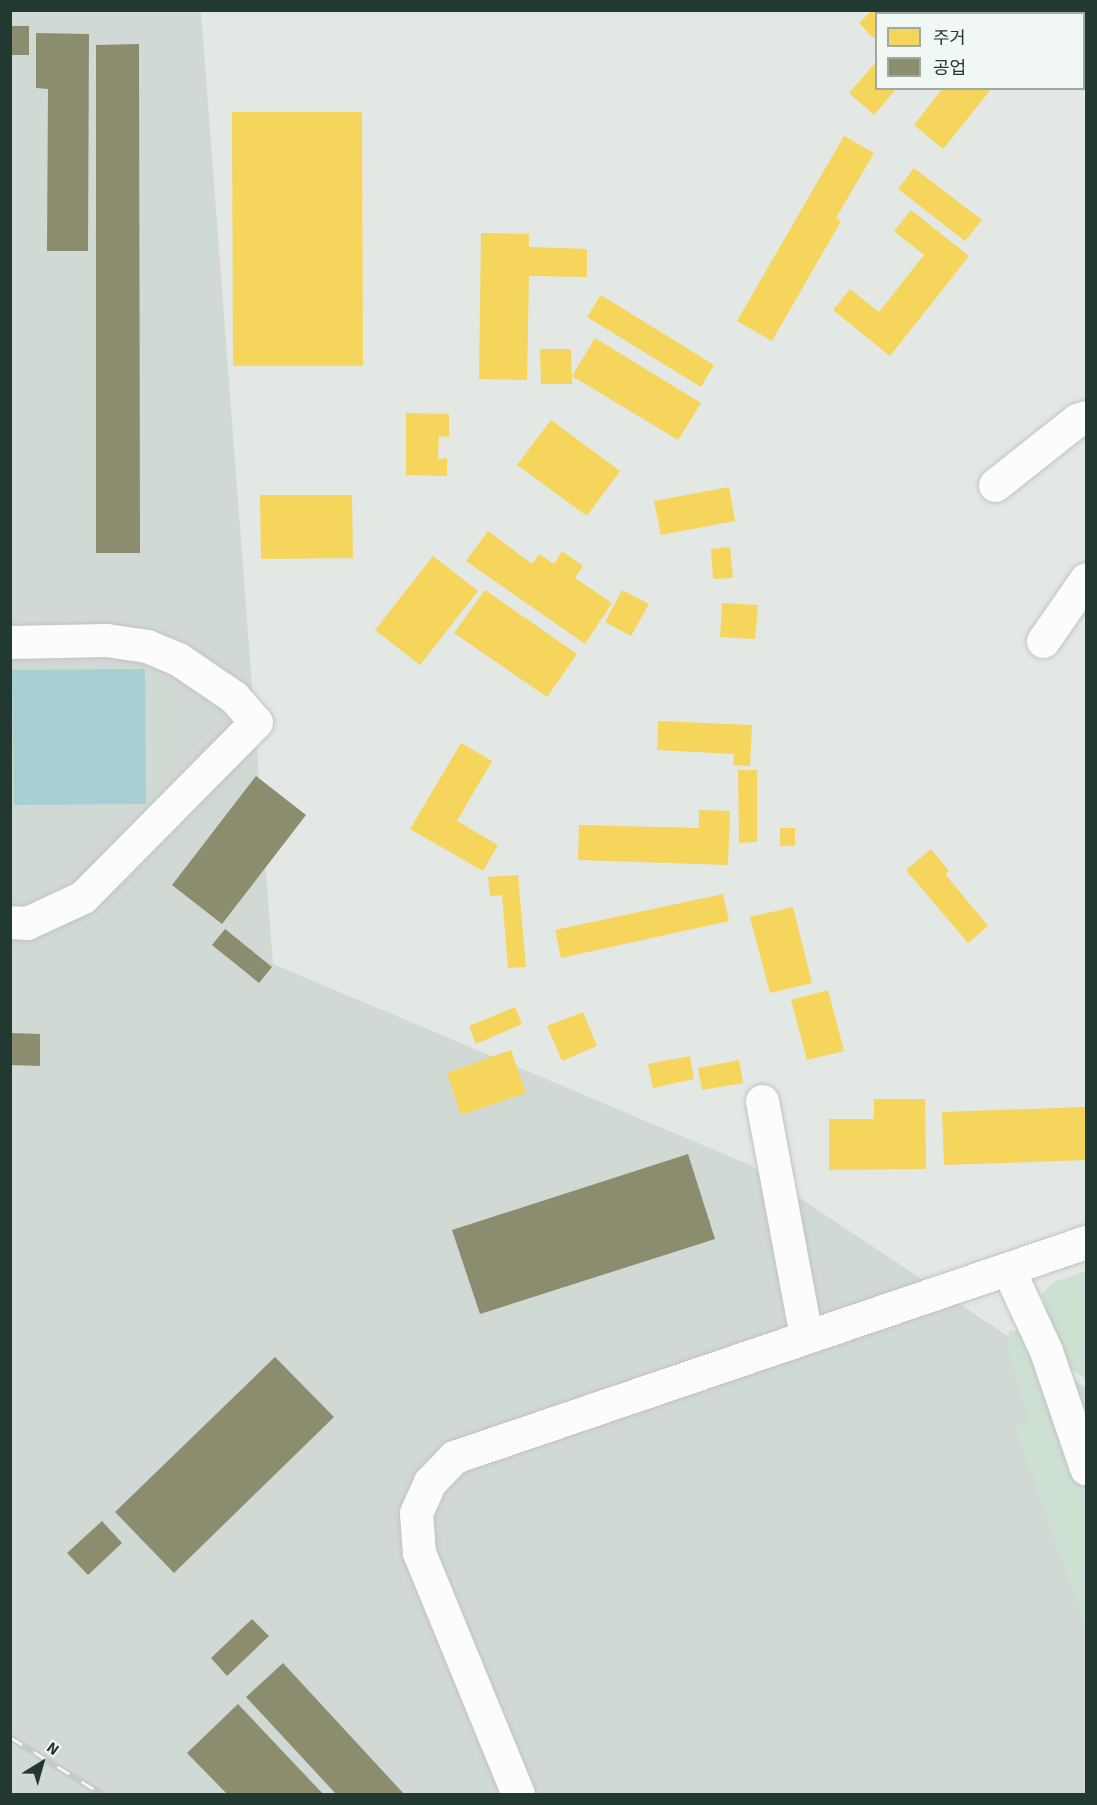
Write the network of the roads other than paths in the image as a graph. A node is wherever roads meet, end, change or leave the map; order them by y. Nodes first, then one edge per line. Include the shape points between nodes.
1 (1086, 417) edge
2 (995, 485) dead end
3 (1086, 579) edge
4 (1043, 641) dead end
5 (10, 642) edge
6 (10, 922) edge
7 (762, 1101) dead end
8 (1086, 1242) edge
9 (1008, 1269) junction
10 (806, 1337) junction
11 (1073, 1389) edge
12 (1086, 1468) edge
13 (519, 1794) edge

1 - 2 street
3 - 4 street
5 - 6 street via 106,640 147,646 178,659 234,697 256,722 83,897 27,923
7 - 10 street
8 - 9 street
9 - 10 street
9 - 11 street
10 - 13 street via 454,1457 430,1482 416,1513 419,1553
11 - 12 street

